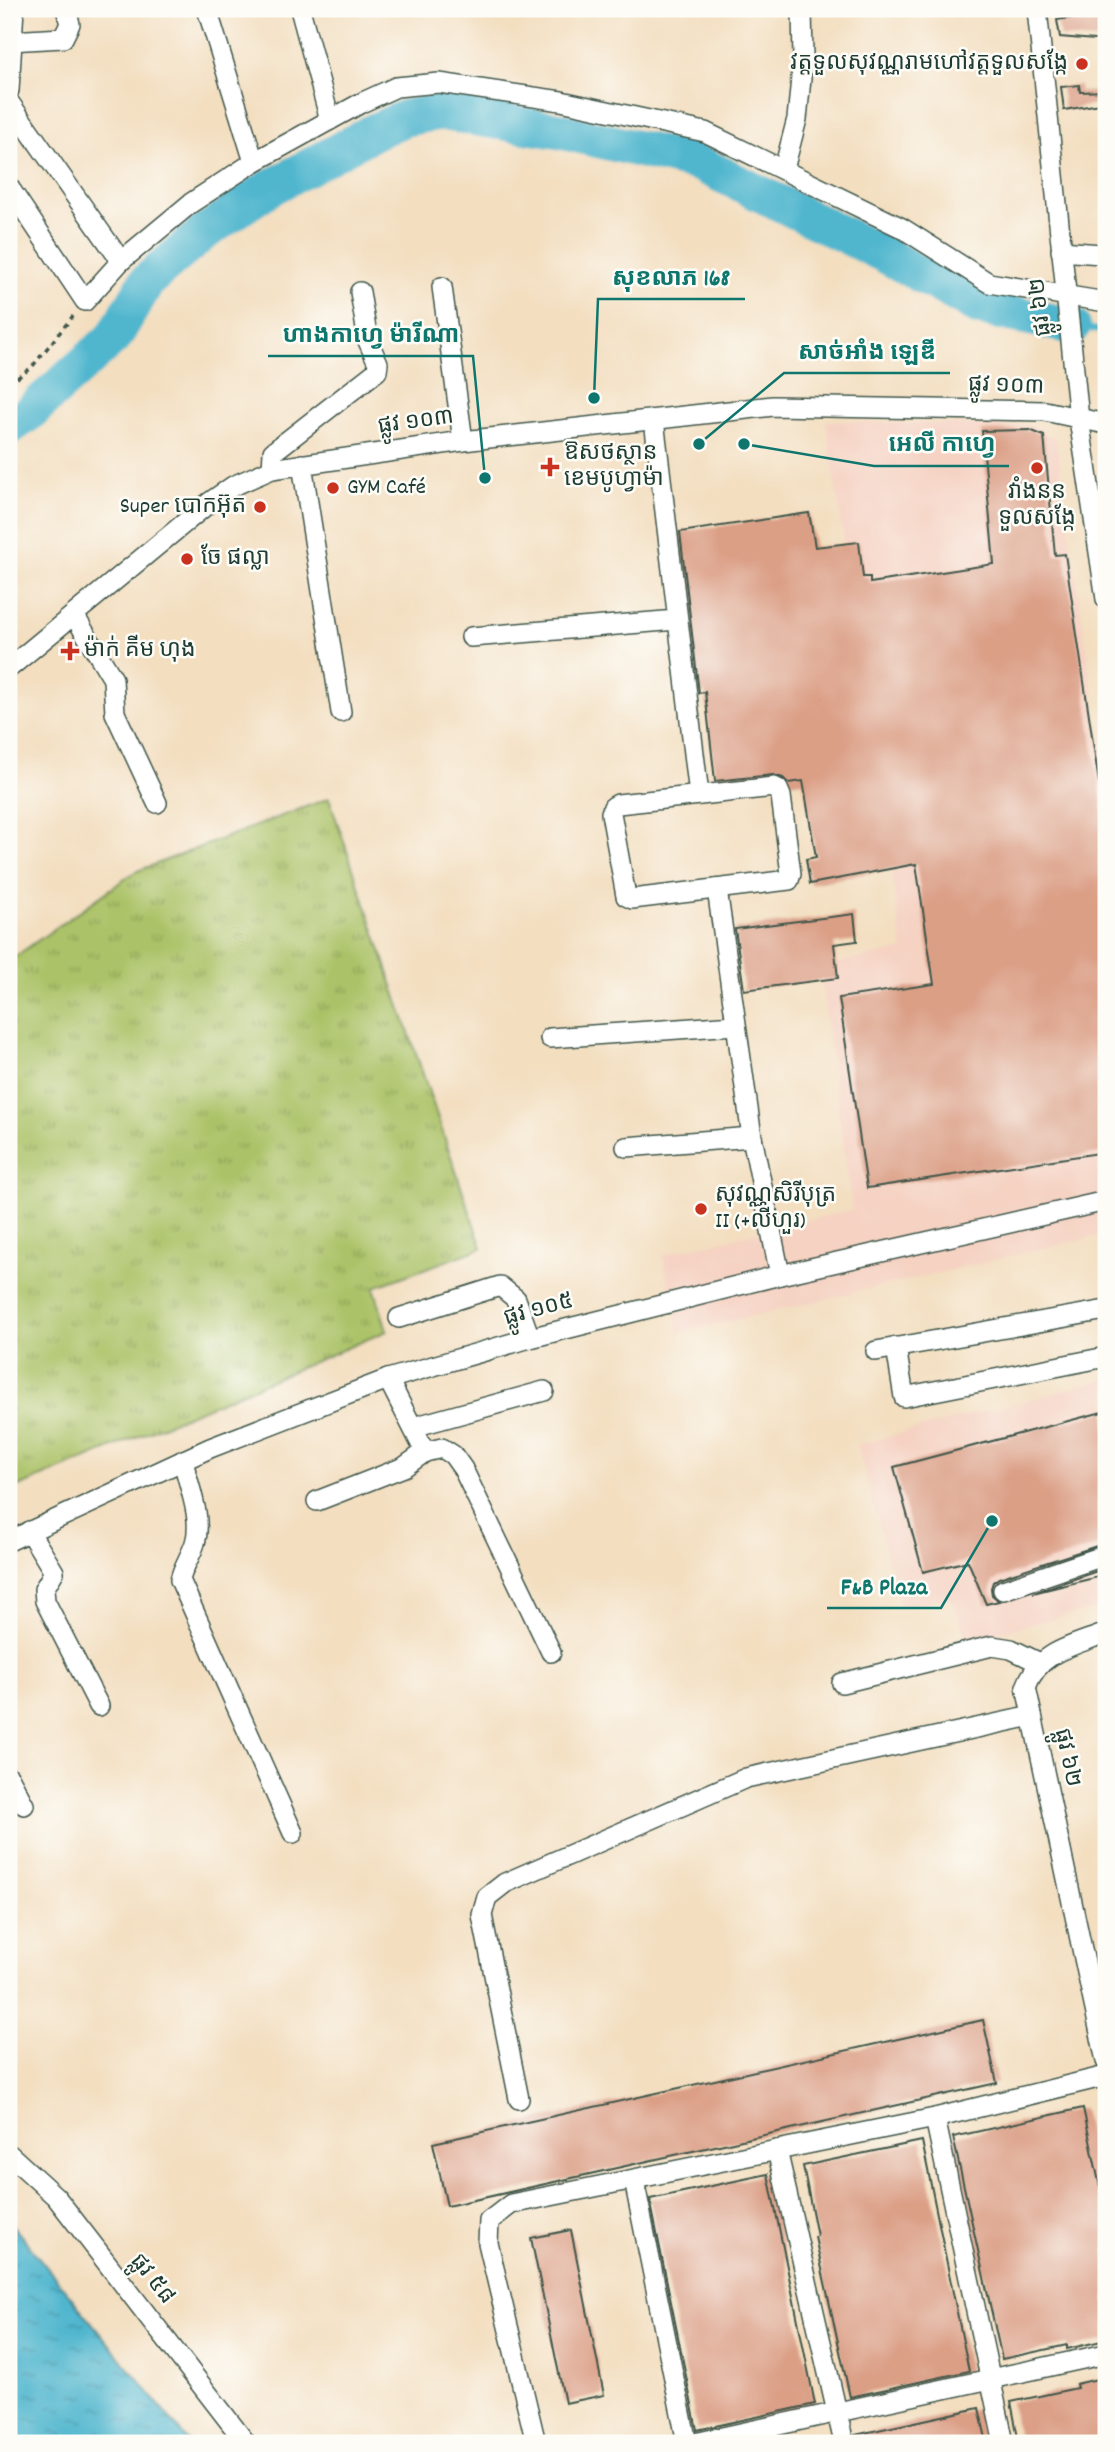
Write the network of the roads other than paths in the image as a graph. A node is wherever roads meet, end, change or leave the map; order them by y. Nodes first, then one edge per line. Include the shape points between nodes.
1 (14, 9) edge
2 (66, 9) edge
3 (207, 9) edge
4 (300, 9) edge
5 (802, 9) edge
6 (1037, 9) edge
7 (10, 41) edge
8 (9, 90) edge
9 (9, 102) edge
10 (330, 120) junction
11 (254, 162) junction
12 (784, 169) junction
13 (9, 187) edge
14 (1061, 251) junction
15 (1106, 259) edge
16 (121, 261) junction
17 (442, 287) dead end
18 (360, 292) dead end
19 (1106, 302) edge
20 (1066, 304) junction
21 (1079, 419) junction
22 (654, 420) junction
23 (1106, 424) edge
24 (463, 440) junction
25 (302, 464) junction
26 (272, 469) junction
27 (1106, 599) edge
28 (74, 615) junction
29 (677, 620) junction
30 (471, 637) dead end
31 (9, 668) edge
32 (341, 712) dead end
33 (699, 795) junction
34 (157, 803) dead end
35 (717, 889) junction
36 (735, 1025) junction
37 (550, 1038) dead end
38 (752, 1137) junction
39 (626, 1147) dead end
40 (1106, 1201) edge
41 (779, 1275) junction
42 (1106, 1310) edge
43 (399, 1318) dead end
44 (530, 1338) junction
45 (896, 1347) junction
46 (876, 1351) dead end
47 (1106, 1357) edge
48 (388, 1379) junction
49 (544, 1391) dead end
50 (413, 1426) junction
51 (425, 1452) junction
52 (183, 1460) junction
53 (317, 1502) dead end
54 (29, 1531) junction
55 (9, 1541) edge
56 (1106, 1555) edge
57 (1003, 1590) dead end
58 (1106, 1633) edge
59 (551, 1652) dead end
60 (1040, 1663) junction
61 (842, 1683) dead end
62 (99, 1706) dead end
63 (1032, 1716) junction
64 (9, 1777) edge
65 (24, 1805) dead end
66 (293, 1833) dead end
67 (1106, 2061) edge
68 (1106, 2076) edge
69 (519, 2099) dead end
70 (935, 2118) junction
71 (777, 2150) junction
72 (9, 2154) edge
73 (634, 2180) junction
74 (1106, 2354) edge
75 (991, 2379) junction
76 (837, 2413) junction
77 (246, 2443) edge
78 (536, 2443) edge
79 (687, 2443) edge
80 (695, 2443) edge
81 (844, 2443) edge
82 (1004, 2443) edge

1 - 7 street
2 - 7 street via 70,24 62,38
3 - 11 street
4 - 10 street
5 - 12 street via 797,119
6 - 14 street, ផ្លូវ ៦២
7 - 8 street
9 - 16 street
10 - 11 street
10 - 12 street via 396,87 439,83 561,101 705,132
11 - 16 street via 191,202
12 - 20 street via 902,228 989,283
13 - 16 street via 85,300
14 - 15 street via 1101,254
14 - 20 street, ផ្លូវ ៦២
17 - 24 street
18 - 26 street via 368,341 379,363 377,371 273,452
19 - 20 street
20 - 21 street, ផ្លូវ ៦២
21 - 22 street, ផ្លូវ ១០៣ via 1045,411 773,406
21 - 23 street, ផ្លូវ ១០៣
21 - 27 street, ផ្លូវ ៦២
22 - 24 street, ផ្លូវ ១០៣
22 - 29 street
24 - 25 street, ផ្លូវ ១០៣
25 - 26 street, ផ្លូវ ១០៣
25 - 32 street
26 - 28 street, ផ្លូវ ១០៣ via 210,502
28 - 31 street, ផ្លូវ ១០៣
28 - 34 street via 113,679 115,713
29 - 30 street
29 - 33 street
33 - 35 street via 774,788 781,796 789,880
33 - 35 street via 613,807 624,889 632,900
35 - 36 street
36 - 37 street
36 - 38 street
38 - 39 street
38 - 41 street
40 - 41 street, ផ្លូវ ១០៥
41 - 44 street, ផ្លូវ ១០៥
42 - 45 street
43 - 44 street via 500,1286 516,1299
44 - 48 street, ផ្លូវ ១០៥
45 - 46 street
45 - 47 street via 904,1397
48 - 50 street
48 - 52 street, ផ្លូវ ១០៥
49 - 50 street
50 - 51 street
51 - 53 street via 404,1468
51 - 59 street via 442,1448 463,1469
52 - 54 street, ផ្លូវ ១០៥
52 - 66 street via 197,1523 195,1543 180,1580
54 - 55 street, ផ្លូវ ១០៥
54 - 62 street via 54,1572 44,1589 45,1601
56 - 57 street
58 - 60 street
60 - 61 street via 1011,1649 992,1646
60 - 63 street, ផ្លូវ ៦២ via 1026,1687
63 - 67 street, ផ្លូវ ៦២
63 - 69 street via 746,1778 505,1884 487,1897 482,1915
64 - 65 street
68 - 70 street
70 - 71 street
70 - 75 street
71 - 73 street
71 - 76 street
72 - 77 street, ផ្លូវ ៥៨ via 57,2197
73 - 78 street via 511,2204 489,2221 488,2243
73 - 79 street
74 - 75 street
75 - 76 street
75 - 82 street
76 - 80 street
76 - 81 street

